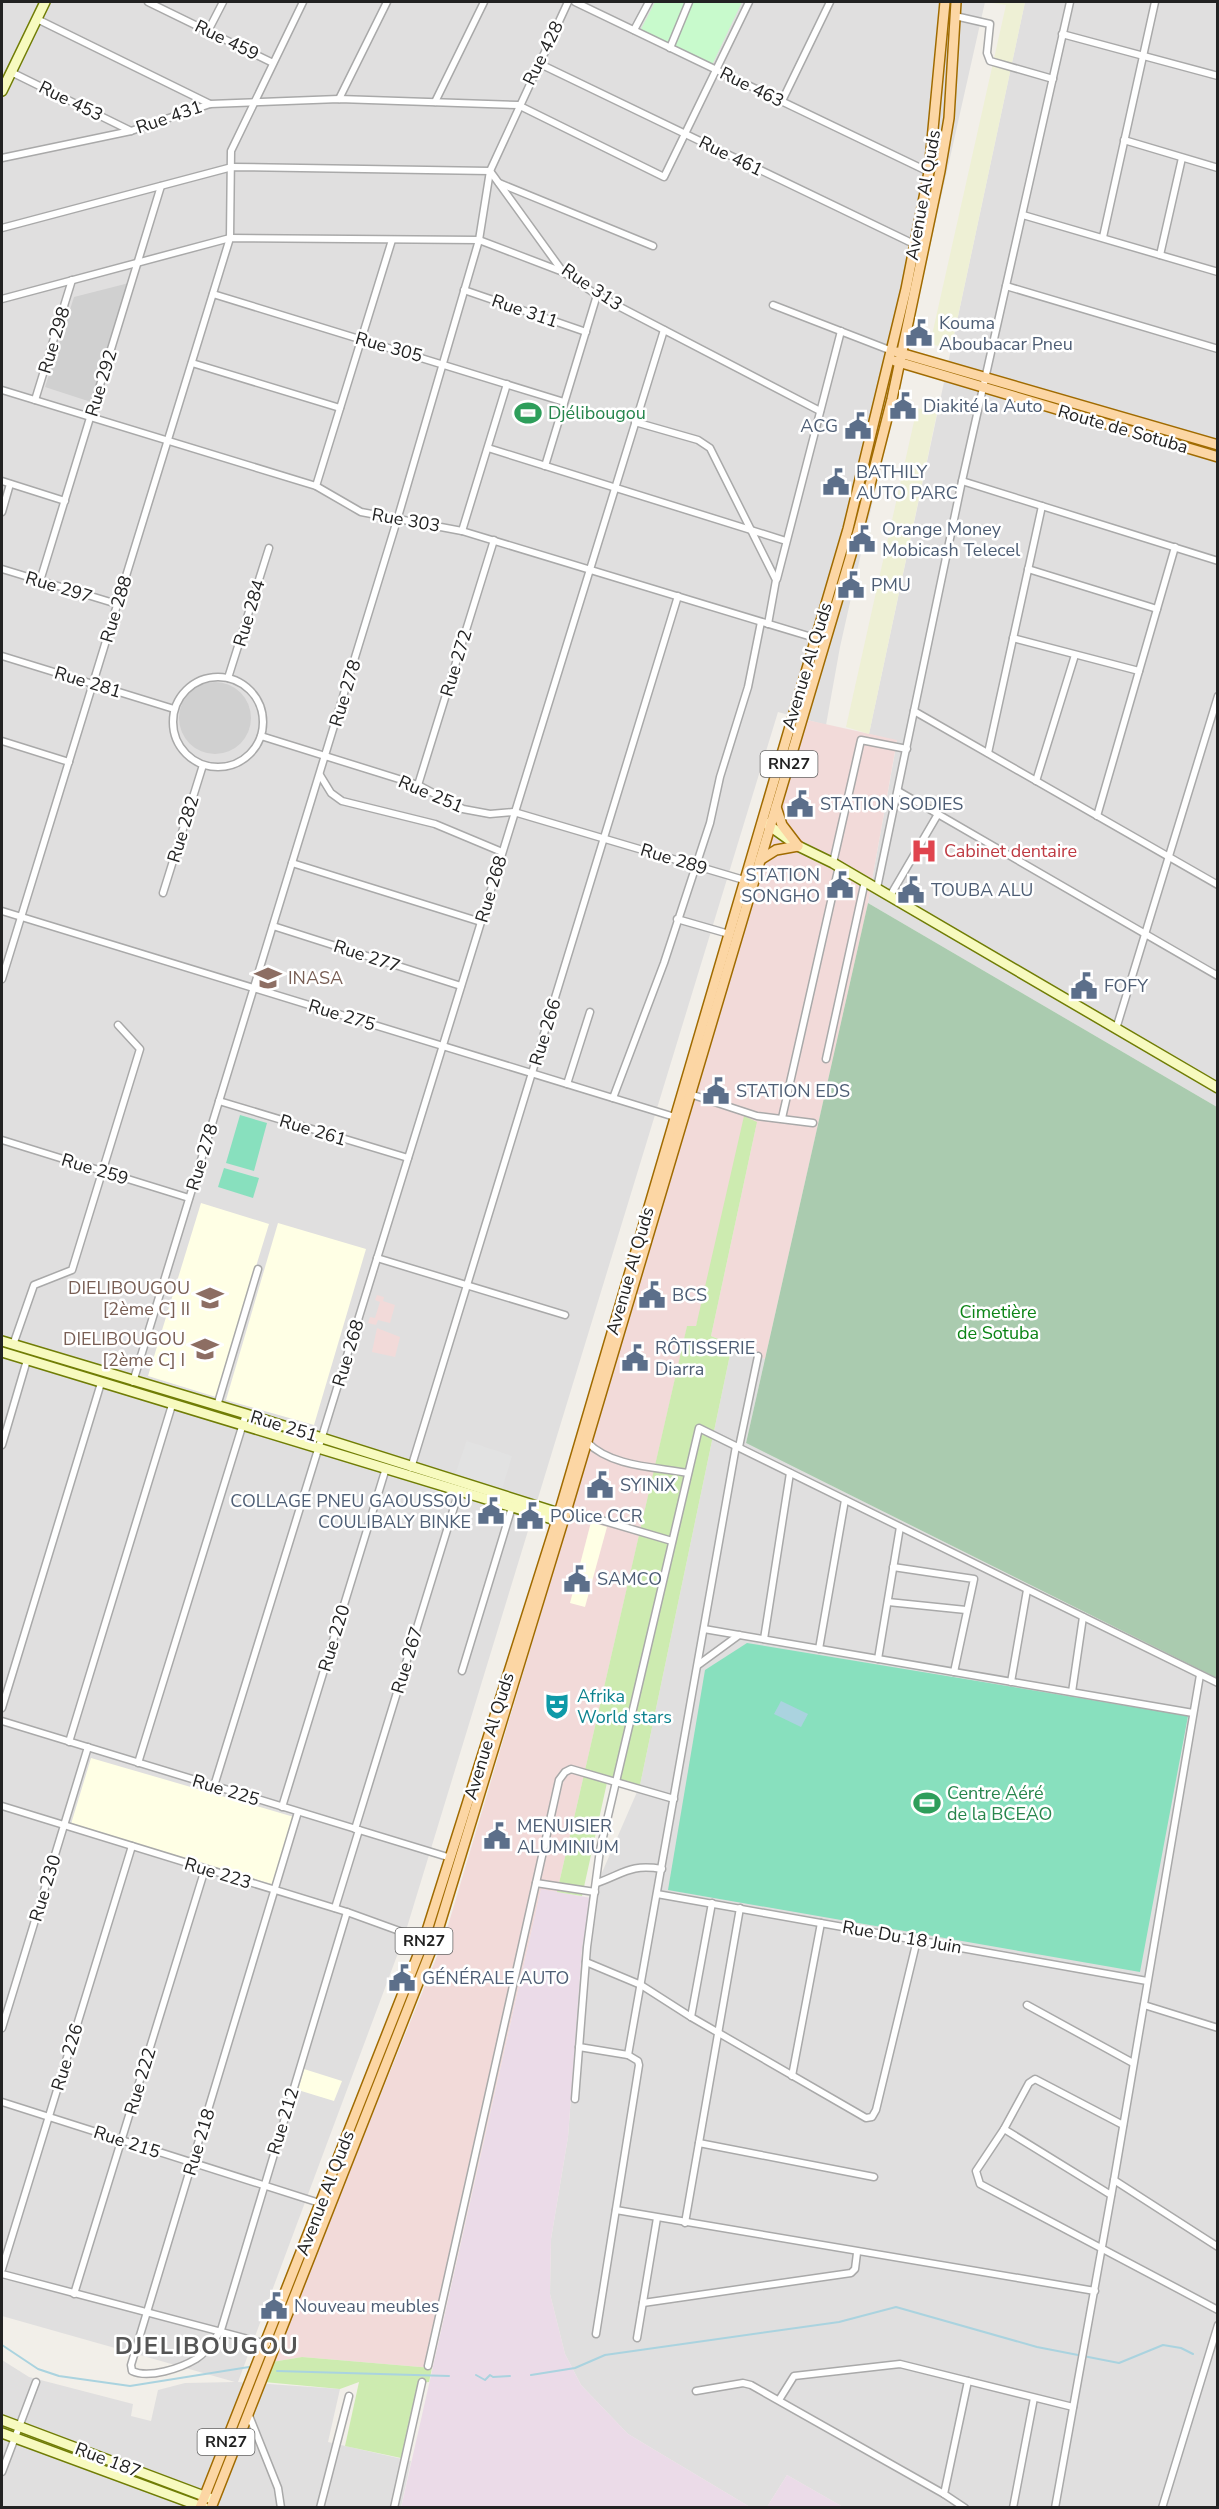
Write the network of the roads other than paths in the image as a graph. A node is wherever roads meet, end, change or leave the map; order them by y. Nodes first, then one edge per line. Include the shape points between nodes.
1 (45, 2) edge
2 (148, 2) edge
3 (223, 2) edge
4 (303, 2) edge
5 (387, 2) edge
6 (484, 2) edge
7 (568, 2) edge
8 (575, 2) edge
9 (649, 2) edge
10 (689, 2) edge
11 (749, 2) edge
12 (830, 2) edge
13 (945, 2) edge
14 (956, 2) edge
15 (1070, 2) edge
16 (1155, 2) edge
17 (955, 16) junction
18 (37, 19) junction
19 (634, 30) junction
20 (208, 31) junction
21 (1062, 34) junction
22 (670, 48) junction
23 (1143, 56) junction
24 (273, 63) junction
25 (538, 63) junction
26 (716, 69) junction
27 (11, 72) junction
28 (1218, 76) edge
29 (1053, 79) junction
30 (2, 91) edge
31 (339, 99) junction
32 (254, 100) junction
33 (782, 101) junction
34 (435, 102) junction
35 (210, 104) junction
36 (518, 105) junction
37 (131, 131) junction
38 (685, 134) junction
39 (1124, 140) junction
40 (2, 158) edge
41 (1182, 158) junction
42 (232, 167) junction
43 (1218, 168) edge
44 (490, 171) junction
45 (929, 172) junction
46 (499, 183) junction
47 (161, 186) junction
48 (1023, 215) junction
49 (2, 228) edge
50 (1103, 237) junction
51 (230, 238) junction
52 (392, 240) junction
53 (479, 240) junction
54 (914, 244) junction
55 (653, 246) dead end
56 (925, 247) junction
57 (1160, 255) junction
58 (138, 264) junction
59 (562, 272) junction
60 (1218, 272) edge
61 (72, 280) junction
62 (1006, 286) junction
63 (464, 290) junction
64 (213, 294) junction
65 (597, 295) junction
66 (2, 299) edge
67 (773, 305) dead end
68 (664, 330) junction
69 (841, 331) junction
70 (586, 332) junction
71 (361, 339) junction
72 (1218, 348) edge
73 (896, 356) junction
74 (192, 363) junction
75 (443, 363) junction
76 (986, 377) junction
77 (507, 384) junction
78 (983, 387) junction
79 (2, 390) edge
80 (35, 400) junction
81 (564, 402) junction
82 (340, 408) junction
83 (820, 411) junction
84 (91, 417) junction
85 (635, 422) junction
86 (168, 441) junction
87 (1218, 446) edge
88 (488, 448) junction
89 (1218, 457) edge
90 (544, 466) junction
91 (2, 481) edge
92 (962, 481) junction
93 (10, 484) junction
94 (316, 486) junction
95 (615, 487) junction
96 (65, 501) junction
97 (1042, 506) junction
98 (2, 512) edge
99 (398, 517) junction
100 (749, 528) junction
101 (462, 531) junction
102 (494, 540) junction
103 (786, 541) junction
104 (1175, 547) junction
105 (269, 548) dead end
106 (1218, 561) edge
107 (2, 569) edge
108 (589, 569) junction
109 (1028, 569) junction
110 (776, 579) junction
111 (40, 581) junction
112 (678, 596) junction
113 (117, 604) junction
114 (1157, 609) junction
115 (760, 622) junction
116 (768, 624) junction
117 (815, 638) junction
118 (1013, 638) junction
119 (1075, 655) junction
120 (2, 656) edge
121 (1139, 671) junction
122 (228, 678) junction
123 (93, 684) junction
124 (1218, 696) edge
125 (174, 709) junction
126 (914, 711) junction
127 (261, 736) junction
128 (2, 742) edge
129 (907, 749) junction
130 (988, 753) junction
131 (326, 756) junction
132 (69, 762) junction
133 (203, 765) junction
134 (320, 775) junction
135 (1036, 781) junction
136 (418, 785) junction
137 (898, 791) junction
138 (776, 807) junction
139 (514, 812) junction
140 (938, 814) junction
141 (1097, 816) junction
142 (766, 823) junction
143 (604, 839) junction
144 (798, 846) junction
145 (502, 852) junction
146 (1168, 858) junction
147 (760, 860) junction
148 (292, 863) junction
149 (836, 864) junction
150 (696, 866) junction
151 (744, 880) junction
152 (865, 881) junction
153 (1218, 885) edge
154 (877, 888) junction
155 (163, 893) dead end
156 (890, 896) junction
157 (2, 911) edge
158 (21, 917) junction
159 (677, 919) junction
160 (481, 922) junction
161 (273, 926) junction
162 (729, 934) junction
163 (1145, 934) junction
164 (1218, 976) edge
165 (2, 979) edge
166 (461, 986) junction
167 (254, 988) junction
168 (590, 1012) dead end
169 (118, 1025) dead end
170 (1116, 1029) junction
171 (442, 1046) junction
172 (826, 1059) dead end
173 (532, 1073) junction
174 (567, 1084) junction
175 (1218, 1088) edge
176 (690, 1094) junction
177 (613, 1098) junction
178 (219, 1101) junction
179 (679, 1118) junction
180 (782, 1118) junction
181 (813, 1123) dead end
182 (2, 1140) edge
183 (408, 1158) junction
184 (103, 1171) junction
185 (189, 1198) junction
186 (377, 1258) junction
187 (258, 1269) dead end
188 (467, 1285) junction
189 (565, 1315) dead end
190 (2, 1341) edge
191 (13, 1345) junction
192 (2, 1352) edge
193 (758, 1356) dead end
194 (27, 1360) junction
195 (133, 1382) junction
196 (101, 1383) junction
197 (172, 1405) junction
198 (217, 1406) junction
199 (246, 1414) junction
200 (243, 1425) junction
201 (586, 1442) junction
202 (320, 1443) junction
203 (2, 1445) edge
204 (737, 1447) junction
205 (386, 1468) junction
206 (411, 1468) junction
207 (688, 1473) junction
208 (790, 1473) junction
209 (459, 1491) junction
210 (845, 1500) junction
211 (512, 1507) junction
212 (562, 1516) junction
213 (900, 1527) junction
214 (672, 1541) junction
215 (894, 1567) junction
216 (1027, 1590) junction
217 (888, 1602) junction
218 (966, 1610) junction
219 (1083, 1617) junction
220 (704, 1629) junction
221 (739, 1635) junction
222 (764, 1640) junction
223 (819, 1649) junction
224 (878, 1659) junction
225 (698, 1665) junction
226 (462, 1671) dead end
227 (954, 1672) junction
228 (1200, 1675) junction
229 (1011, 1682) junction
230 (1218, 1683) edge
231 (1072, 1692) junction
232 (2, 1708) edge
233 (1193, 1713) junction
234 (2, 1721) edge
235 (69, 1742) junction
236 (88, 1747) junction
237 (138, 1763) junction
238 (615, 1783) junction
239 (214, 1786) junction
240 (674, 1799) junction
241 (2, 1806) edge
242 (282, 1807) junction
243 (298, 1812) junction
244 (64, 1826) junction
245 (357, 1830) junction
246 (132, 1846) junction
247 (451, 1858) junction
248 (205, 1869) junction
249 (662, 1869) junction
250 (536, 1882) junction
251 (597, 1883) junction
252 (276, 1891) junction
253 (595, 1893) junction
254 (657, 1894) junction
255 (712, 1904) junction
256 (335, 1908) junction
257 (740, 1908) junction
258 (347, 1912) junction
259 (822, 1923) junction
260 (917, 1940) junction
261 (429, 1942) junction
262 (586, 1962) junction
263 (1147, 1981) junction
264 (641, 1985) junction
265 (1027, 2004) dead end
266 (1144, 2005) junction
267 (691, 2017) junction
268 (2, 2028) edge
269 (1218, 2028) edge
270 (718, 2033) junction
271 (579, 2047) junction
272 (628, 2055) junction
273 (1133, 2063) junction
274 (792, 2076) junction
275 (575, 2100) dead end
276 (2, 2102) edge
277 (48, 2117) junction
278 (1123, 2125) junction
279 (1004, 2129) junction
280 (122, 2140) junction
281 (699, 2142) junction
282 (192, 2162) junction
283 (874, 2177) dead end
284 (1114, 2180) junction
285 (263, 2185) junction
286 (1111, 2195) junction
287 (325, 2204) junction
288 (616, 2211) junction
289 (657, 2218) junction
290 (685, 2223) junction
291 (1218, 2247) edge
292 (1102, 2249) junction
293 (857, 2253) junction
294 (2, 2269) edge
295 (2, 2274) edge
296 (1095, 2291) junction
297 (74, 2294) junction
298 (643, 2303) junction
299 (1218, 2310) edge
300 (147, 2314) junction
301 (1218, 2325) edge
302 (221, 2330) junction
303 (596, 2334) dead end
304 (637, 2338) dead end
305 (267, 2344) junction
306 (265, 2359) junction
307 (428, 2366) dead end
308 (258, 2378) junction
309 (968, 2381) junction
310 (36, 2382) dead end
311 (422, 2382) dead end
312 (696, 2391) dead end
313 (349, 2396) dead end
314 (1034, 2398) junction
315 (779, 2400) junction
316 (1072, 2407) junction
317 (248, 2413) junction
318 (2, 2420) edge
319 (19, 2426) junction
320 (2, 2433) edge
321 (15, 2437) junction
322 (2, 2472) edge
323 (944, 2494) junction
324 (202, 2504) edge
325 (212, 2504) edge
326 (281, 2508) edge
327 (321, 2508) edge
328 (394, 2508) edge
329 (965, 2508) edge
330 (1013, 2508) edge
331 (1055, 2508) edge
332 (1162, 2508) edge

1 - 18 main road
2 - 20 street, Rue 459
3 - 20 street
4 - 24 street, Rue 288
5 - 31 street
6 - 34 street
7 - 25 street, Rue 428
8 - 19 street, Rue 463
9 - 19 street
10 - 22 street
11 - 26 street
12 - 33 street
13 - 45 main road, Avenue Al Quds / RN27
14 - 17 main road, Avenue Al Quds / RN27
15 - 21 street
16 - 23 street
17 - 29 street via 990,24 990,61
17 - 56 main road, Avenue Al Quds / RN27 via 949,118
18 - 27 main road
18 - 35 street
19 - 22 street, Rue 463
20 - 24 street, Rue 459
21 - 23 street
21 - 29 street
22 - 26 street, Rue 463
23 - 28 street
23 - 39 street
24 - 32 street, Rue 288
25 - 36 street, Rue 428
25 - 38 street, Rue 461
26 - 33 street, Rue 463
26 - 38 street
27 - 30 main road
27 - 37 street, Rue 453
29 - 48 street
31 - 32 street, Rue 431
31 - 34 street, Rue 431
32 - 35 street, Rue 431
32 - 42 street, Rue 288 via 231,151
33 - 45 street, Rue 463
34 - 36 street, Rue 431
35 - 37 street, Rue 431
36 - 38 street via 664,177
36 - 44 street, Rue 428
37 - 40 street, Rue 431
38 - 54 street, Rue 461
39 - 41 street
39 - 50 street
41 - 43 street
41 - 57 street
42 - 44 street
42 - 47 street
42 - 51 street, Rue 288
44 - 46 street, Rue 313
44 - 53 street, Rue 278
45 - 54 main road, Avenue Al Quds / RN27
46 - 55 street
46 - 59 street, Rue 313
47 - 49 street
47 - 58 street, Rue 292
48 - 50 street
48 - 62 street
50 - 57 street
51 - 52 street
51 - 58 street
51 - 64 street, Rue 288
52 - 53 street
52 - 71 street
53 - 59 street
53 - 63 street, Rue 278
54 - 56 street, Rue 461
54 - 73 main road, Avenue Al Quds / RN27
56 - 73 main road, Avenue Al Quds / RN27
57 - 60 street
58 - 61 street
58 - 84 street, Rue 292
59 - 65 street, Rue 313
61 - 66 street
61 - 80 street, Rue 298
62 - 72 street
62 - 76 street
63 - 70 street, Rue 311
63 - 75 street, Rue 278
64 - 71 street, Rue 305
64 - 74 street, Rue 288
65 - 68 street, Rue 313
65 - 70 street
67 - 69 street
68 - 83 street, Rue 313
68 - 85 street, Rue 268
69 - 73 street
69 - 83 street
70 - 81 street
71 - 75 street, Rue 305
71 - 82 street
73 - 76 main road, Route de Sotuba
73 - 78 main road, Route de Sotuba
73 - 117 main road, Avenue Al Quds / RN27
73 - 138 main road, Avenue Al Quds / RN27 via 859,528
74 - 82 street
74 - 86 street, Rue 288
75 - 77 street, Rue 305
75 - 99 street, Rue 278
76 - 78 street
76 - 87 main road, Route de Sotuba
77 - 81 street, Rue 305
77 - 88 street
78 - 89 main road, Route de Sotuba
78 - 92 street
79 - 80 street, Rue 303
80 - 84 street, Rue 303
81 - 90 street
82 - 94 street
83 - 103 street
84 - 86 street, Rue 303
84 - 96 street, Rue 292
85 - 95 street, Rue 268
85 - 100 street via 698,440 710,448
86 - 94 street, Rue 303
86 - 113 street, Rue 288
88 - 90 street
88 - 101 street
90 - 95 street
91 - 93 street
92 - 97 street
92 - 126 street
93 - 96 street
93 - 98 street
94 - 99 street, Rue 303 via 361,512
95 - 100 street
95 - 108 street, Rue 268
96 - 111 street, Rue 292
97 - 104 street
97 - 109 street
99 - 101 street, Rue 303
99 - 131 street, Rue 278
100 - 103 street
100 - 110 street
101 - 102 street, Rue 303
102 - 108 street, Rue 303
102 - 136 street, Rue 272
103 - 110 street
104 - 106 street
104 - 114 street
105 - 122 street, Rue 284
107 - 111 street, Rue 297
108 - 112 street, Rue 303
108 - 139 street, Rue 268
109 - 114 street
109 - 118 street
110 - 116 street
111 - 113 street, Rue 297
112 - 115 street, Rue 303
112 - 143 street, Rue 266
113 - 123 street, Rue 288
114 - 121 street
115 - 116 street, Rue 303
115 - 150 street via 748,687
116 - 117 street, Rue 303
117 - 142 main road, Avenue Al Quds / RN27
118 - 119 street
118 - 130 street
119 - 121 street
119 - 135 street
120 - 123 street, Rue 281
121 - 141 street
122 - 125 street via 196,682 183,693
122 - 127 street via 242,684 260,706
123 - 125 street, Rue 281
123 - 132 street, Rue 288
124 - 146 street
125 - 133 street via 174,735 180,748
126 - 129 street
126 - 130 street
127 - 131 street, Rue 251
127 - 133 street via 249,754 231,766
128 - 132 street
129 - 137 street
129 - 149 street via 861,740
130 - 135 street
131 - 134 street, Rue 278
131 - 136 street, Rue 251
132 - 158 street, Rue 288
133 - 155 street, Rue 282
134 - 145 street via 331,793 342,801 435,824
134 - 148 street, Rue 278
135 - 141 street
136 - 139 street, Rue 251 via 463,809 490,814
137 - 140 street
137 - 154 street
138 - 142 main road, Avenue Al Quds / RN27
138 - 144 main road via 782,825
139 - 143 street, Rue 251
139 - 145 street, Rue 268
140 - 156 street
140 - 163 street
141 - 146 street
142 - 144 main road
142 - 147 main road, Avenue Al Quds / RN27
142 - 151 main road, Avenue Al Quds / RN27
143 - 150 street, Rue 289
143 - 173 street, Rue 266
144 - 147 main road via 776,850
144 - 149 main road
145 - 160 street, Rue 268
146 - 153 street
146 - 163 street
147 - 176 main road, Avenue Al Quds / RN27
148 - 160 street
148 - 161 street, Rue 278
149 - 152 main road
149 - 180 street
150 - 151 street, Rue 289
150 - 159 street
151 - 162 main road, Avenue Al Quds / RN27
152 - 154 main road
152 - 172 street
154 - 156 main road
156 - 170 main road
157 - 158 street, Rue 275
158 - 165 street, Rue 288
158 - 167 street, Rue 275
159 - 162 street
159 - 177 street
160 - 166 street, Rue 268
161 - 166 street, Rue 277
161 - 167 street, Rue 278
162 - 179 main road, Avenue Al Quds / RN27
163 - 164 street
163 - 170 street
166 - 171 street, Rue 268
167 - 171 street, Rue 275
167 - 178 street, Rue 278
168 - 174 street
169 - 184 street via 140,1049
170 - 175 main road
171 - 173 street, Rue 275
171 - 183 street, Rue 268
173 - 174 street, Rue 275
173 - 188 street, Rue 266
174 - 177 street, Rue 275
176 - 179 main road, Avenue Al Quds / RN27
176 - 180 street via 757,1116
177 - 179 street, Rue 275
178 - 183 street, Rue 261
178 - 185 street, Rue 278
179 - 201 main road, Avenue Al Quds / RN27
179 - 212 main road, Avenue Al Quds / RN27
180 - 181 street
182 - 184 street, Rue 259
183 - 186 street, Rue 268
184 - 185 street, Rue 259
184 - 191 street via 72,1270 34,1285
185 - 195 street, Rue 278
186 - 188 street
186 - 202 street, Rue 268
187 - 198 street
188 - 189 street
188 - 206 street, Rue 266
190 - 191 main road, Rue 251
191 - 195 main road, Rue 251
192 - 194 main road, Rue 251
193 - 204 street
194 - 196 main road, Rue 251
194 - 203 street
195 - 198 main road, Rue 251
196 - 197 main road, Rue 251
196 - 232 street
197 - 200 main road, Rue 251
197 - 235 street
198 - 199 main road, Rue 251
199 - 200 street
199 - 202 main road, Rue 251
200 - 202 main road, Rue 251
200 - 237 street
201 - 207 street via 596,1452 631,1463
201 - 212 main road, Avenue Al Quds / RN27
202 - 205 main road, Rue 251
202 - 206 main road, Rue 251
202 - 239 street, Rue 268
204 - 207 street via 699,1428
204 - 208 street
204 - 220 street
205 - 209 main road, Rue 251
205 - 242 street, Rue 220
206 - 212 main road, Rue 251
207 - 214 street
208 - 210 street
208 - 222 street
209 - 211 main road, Rue 251
209 - 245 street, Rue 267
210 - 213 street
210 - 223 street
211 - 212 main road, Rue 251
211 - 226 street
212 - 214 street
212 - 247 main road, Avenue Al Quds / RN27
212 - 261 main road, Avenue Al Quds / RN27
213 - 215 street
213 - 216 street
214 - 238 street
215 - 217 street
215 - 218 street via 974,1579
216 - 219 street
216 - 229 street
217 - 218 street
217 - 224 street
218 - 227 street
219 - 228 street
219 - 231 street
220 - 221 street
220 - 225 street
221 - 222 street
221 - 225 street
222 - 223 street
223 - 224 street
224 - 227 street
225 - 240 street
227 - 229 street
228 - 230 street
228 - 233 street
229 - 231 street
231 - 233 street
233 - 263 street
234 - 235 street, Rue 225
235 - 236 street, Rue 225
236 - 237 street, Rue 225
236 - 244 street, Rue 230
237 - 239 street, Rue 225
238 - 240 street
238 - 250 street via 571,1769 565,1772 559,1780
238 - 251 street
239 - 242 street, Rue 225
240 - 249 street
241 - 244 street, Rue 223
242 - 243 street, Rue 225
243 - 245 street, Rue 225
243 - 252 street, Rue 218
244 - 246 street, Rue 223
244 - 268 street, Rue 230
245 - 247 street, Rue 225
245 - 256 street
246 - 248 street, Rue 223
246 - 277 street, Rue 226
247 - 261 main road, Avenue Al Quds / RN27
248 - 252 street, Rue 223
248 - 280 street, Rue 222
249 - 251 street via 634,1867
249 - 254 street
250 - 253 street
250 - 307 street
251 - 253 street
252 - 256 street, Rue 223
252 - 282 street, Rue 218
253 - 262 street
254 - 255 street, Rue Du 18 Juin
254 - 264 street
255 - 257 street, Rue Du 18 Juin
255 - 267 street
256 - 258 street, Rue 223
257 - 259 street, Rue Du 18 Juin
257 - 270 street
258 - 261 street, Rue 223
258 - 285 street, Rue 212
259 - 260 street, Rue Du 18 Juin
259 - 274 street
260 - 263 street, Rue Du 18 Juin
260 - 274 street via 872,2117 866,2118
261 - 287 main road, Avenue Al Quds / RN27
262 - 264 street
262 - 271 street
263 - 266 street
264 - 267 street
264 - 272 street
265 - 273 street
266 - 269 street
266 - 273 street
267 - 270 street
270 - 274 street
270 - 281 street
271 - 272 street
271 - 275 street
272 - 288 street via 639,2065
273 - 278 street
276 - 277 street, Rue 215
277 - 280 street, Rue 215
277 - 294 street, Rue 226
278 - 279 street via 1035,2079
278 - 284 street
279 - 286 street
279 - 292 street via 976,2171 980,2184
280 - 282 street, Rue 215
280 - 297 street, Rue 222
281 - 283 street
281 - 290 street
282 - 285 street, Rue 215
282 - 300 street, Rue 218
284 - 286 street
284 - 291 street
285 - 287 street, Rue 215
285 - 302 street, Rue 212
286 - 292 street
287 - 305 main road, Avenue Al Quds / RN27
287 - 306 main road, Avenue Al Quds / RN27
288 - 289 street
288 - 303 street
289 - 290 street
289 - 298 street
290 - 293 street
292 - 296 street
292 - 299 street
293 - 296 street
293 - 298 street via 851,2273
295 - 297 street
296 - 316 street
297 - 300 street
298 - 304 street
300 - 302 street
300 - 302 street, Rue 218 via 132,2365 132,2371 140,2375 165,2371 196,2358
301 - 332 street
302 - 305 street
305 - 306 main road, Avenue Al Quds / RN27
306 - 308 main road, Avenue Al Quds / RN27
308 - 317 main road, Avenue Al Quds / RN27
308 - 324 main road, Avenue Al Quds / RN27
309 - 314 street
309 - 315 street via 900,2364 854,2367 794,2376
309 - 323 street
310 - 319 street
311 - 328 street
312 - 315 street via 743,2383
313 - 327 street
314 - 316 street
314 - 330 street
315 - 323 street
316 - 331 street
317 - 325 main road, Avenue Al Quds / RN27
317 - 326 street via 278,2488
318 - 319 main road, Rue 187
319 - 321 street
319 - 324 main road, Rue 187
320 - 321 main road, Rue 187
321 - 322 street
321 - 324 main road, Rue 187
323 - 329 street
324 - 325 main road, Rue 187

